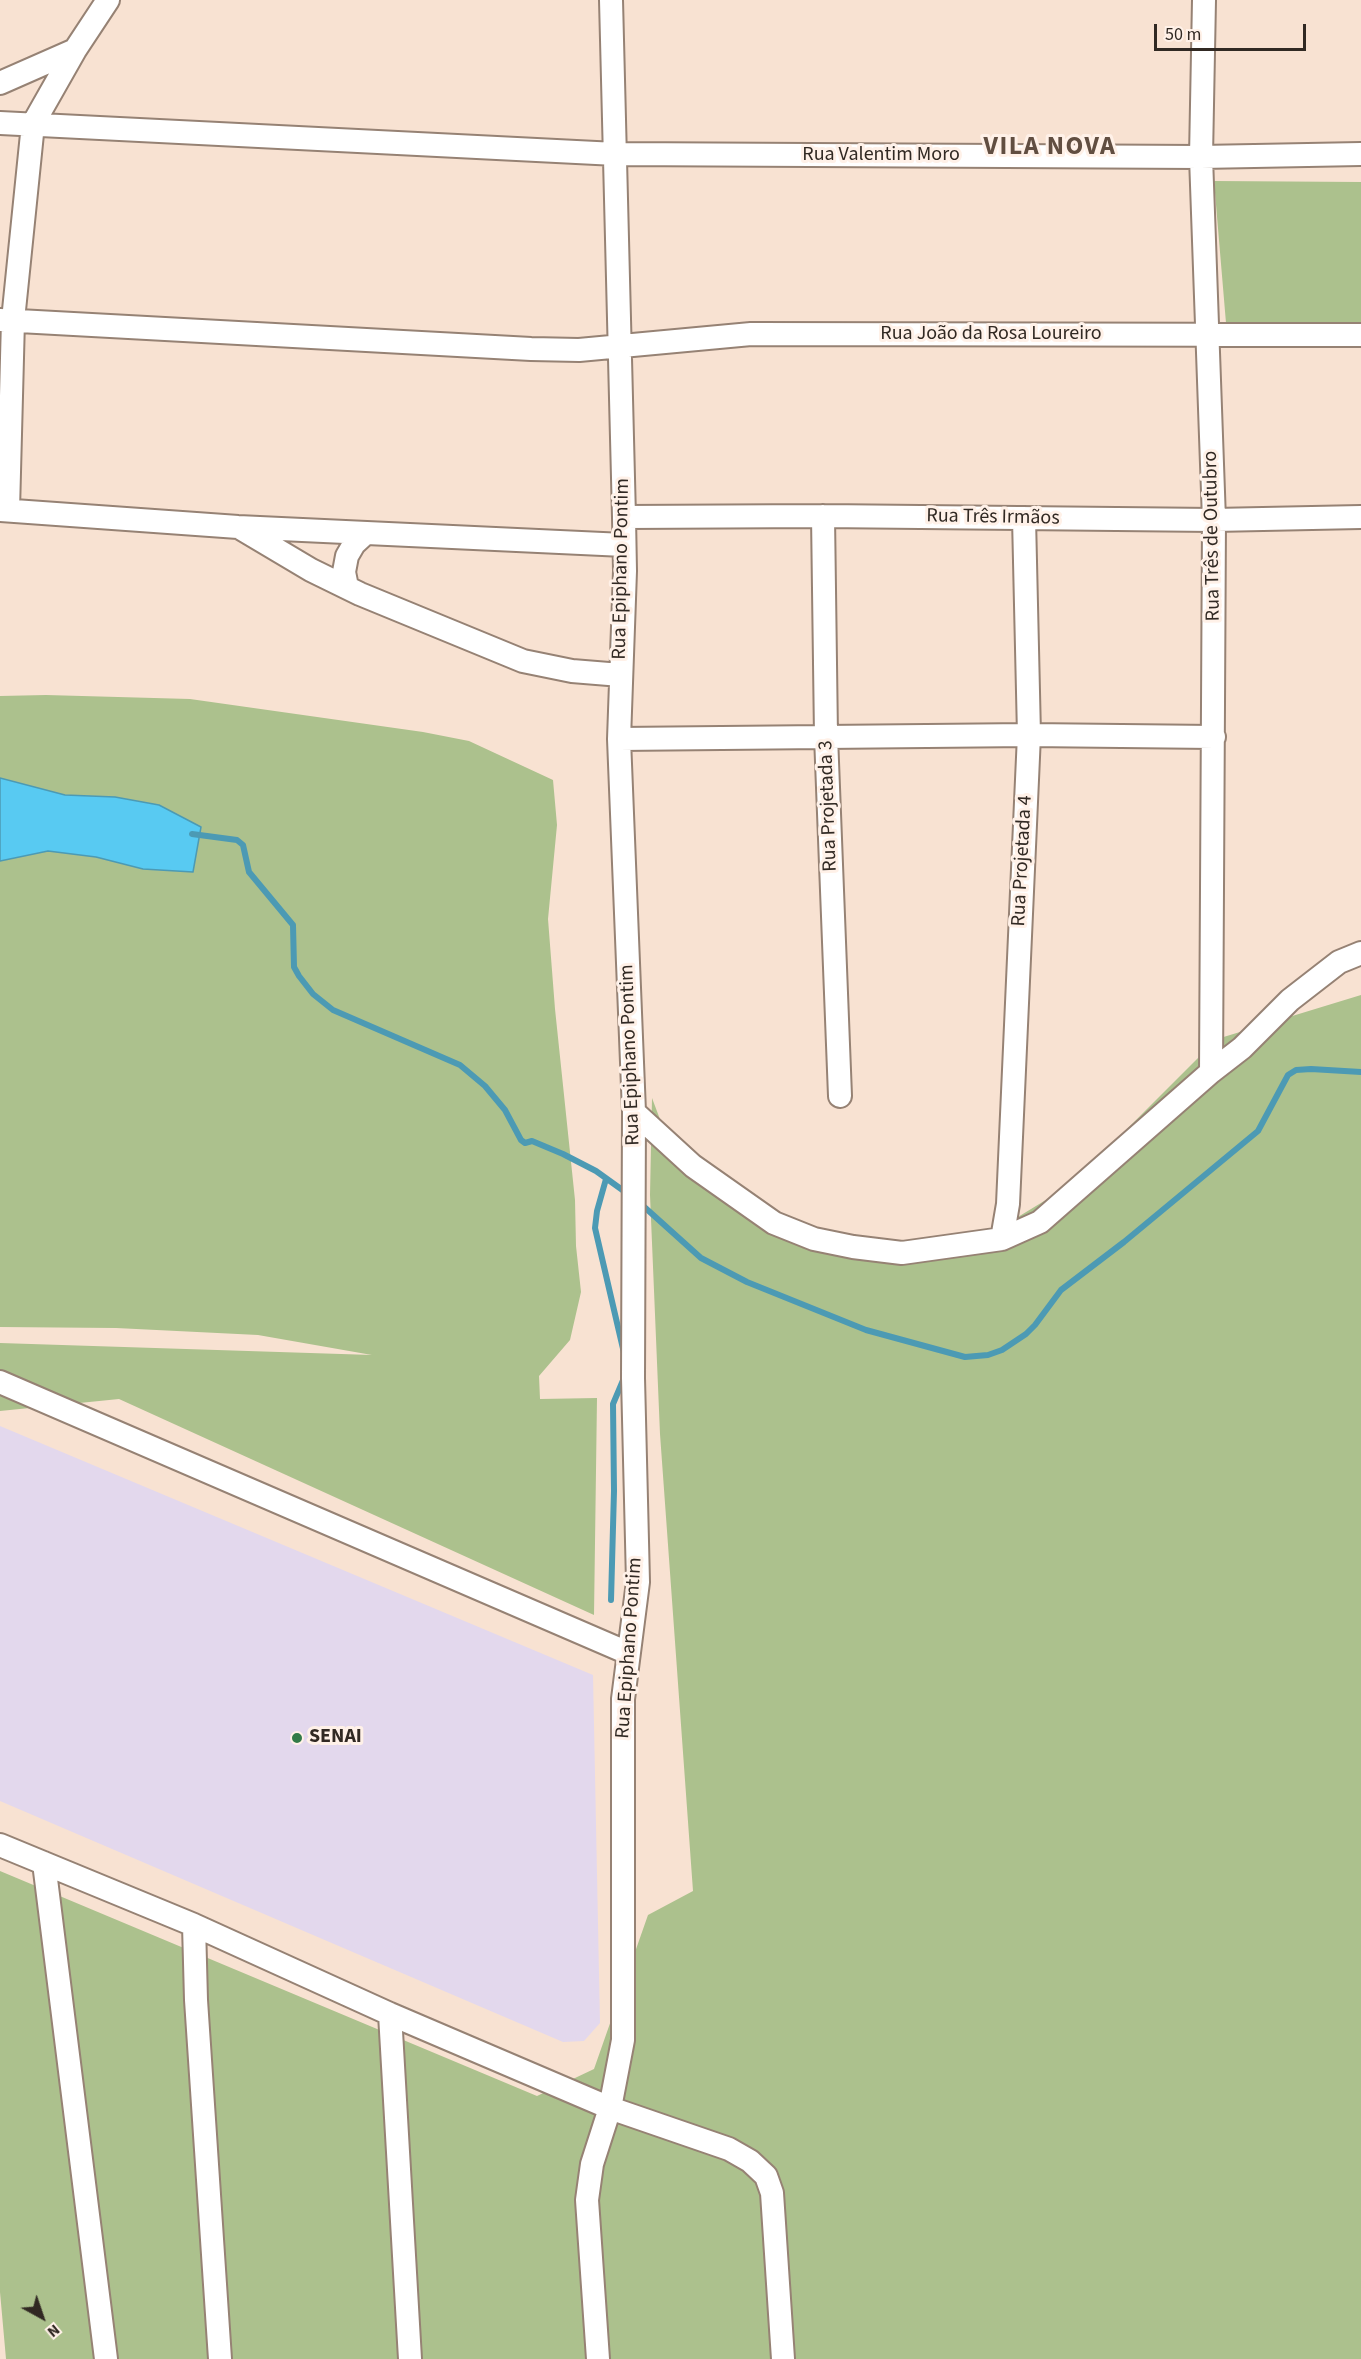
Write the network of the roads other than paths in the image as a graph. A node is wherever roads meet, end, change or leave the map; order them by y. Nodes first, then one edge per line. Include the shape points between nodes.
1 (108, 0) edge
2 (611, 0) edge
3 (1204, 0) edge
4 (75, 50) junction
5 (0, 83) edge
6 (0, 123) edge
7 (33, 124) junction
8 (616, 154) junction
9 (1361, 154) edge
10 (1200, 157) junction
11 (7, 320) edge
12 (1207, 335) junction
13 (1361, 335) edge
14 (621, 345) junction
15 (4, 510) edge
16 (823, 516) junction
17 (624, 517) junction
18 (1024, 518) junction
19 (1361, 518) edge
20 (1215, 520) junction
21 (238, 526) junction
22 (366, 533) junction
23 (624, 545) junction
24 (347, 587) junction
25 (621, 675) junction
26 (1029, 735) junction
27 (826, 736) junction
28 (1214, 737) junction
29 (619, 739) junction
30 (1361, 953) edge
31 (1211, 1072) junction
32 (840, 1096) dead end
33 (634, 1112) junction
34 (1002, 1239) junction
35 (0, 1382) edge
36 (628, 1653) junction
37 (0, 1845) edge
38 (44, 1863) junction
39 (194, 1925) junction
40 (390, 2014) junction
41 (610, 2108) junction
42 (106, 2359) edge
43 (220, 2359) edge
44 (410, 2359) edge
45 (598, 2359) edge
46 (783, 2359) edge

1 - 4 street
2 - 8 street, Rua Epiphano Pontim
3 - 10 street, Rua Três de Outubro
4 - 5 street
4 - 7 street
6 - 7 street, Rua Valentim Moro
7 - 8 street, Rua Valentim Moro
7 - 11 street
8 - 10 street, Rua Valentim Moro
8 - 14 street, Rua Epiphano Pontim
9 - 10 street, Rua Valentim Moro
10 - 12 street, Rua Três de Outubro
11 - 14 street, Rua João da Rosa Loureiro via 531,349 579,350
11 - 15 street
12 - 13 street, Rua João da Rosa Loureiro
12 - 14 street, Rua João da Rosa Loureiro via 751,334
12 - 20 street, Rua Três de Outubro
14 - 17 street, Rua Epiphano Pontim
15 - 21 street
16 - 17 street, Rua Três Irmãos
16 - 18 street, Rua Três Irmãos
16 - 27 street, Rua Projetada 3
17 - 23 street, Rua Epiphano Pontim
18 - 20 street, Rua Três Irmãos
18 - 26 street, Rua Projetada 4
19 - 20 street, Rua Três Irmãos
20 - 28 street, Rua Três de Outubro
21 - 22 street
21 - 24 street
22 - 23 street
22 - 24 street via 347,556
23 - 25 street, Rua Epiphano Pontim
24 - 25 street via 523,661
25 - 29 street, Rua Epiphano Pontim
26 - 27 street
26 - 28 street
26 - 34 street, Rua Projetada 4 via 1008,1204
27 - 29 street
27 - 32 street, Rua Projetada 3
28 - 31 street, Rua Três de Outubro
29 - 33 street, Rua Epiphano Pontim
30 - 31 street via 1322,974
31 - 34 street via 1040,1222
33 - 34 street via 693,1166 774,1223 814,1239 902,1253
33 - 36 street, Rua Epiphano Pontim via 633,1378 638,1582
35 - 36 street
36 - 41 street, Rua Epiphano Pontim via 623,1699 623,2040
37 - 38 street
38 - 39 street
38 - 42 street
39 - 40 street
39 - 43 street
40 - 41 street
40 - 44 street
41 - 45 street, Rua Epiphano Pontim via 592,2164 587,2200
41 - 46 street via 729,2149 766,2176 772,2193

